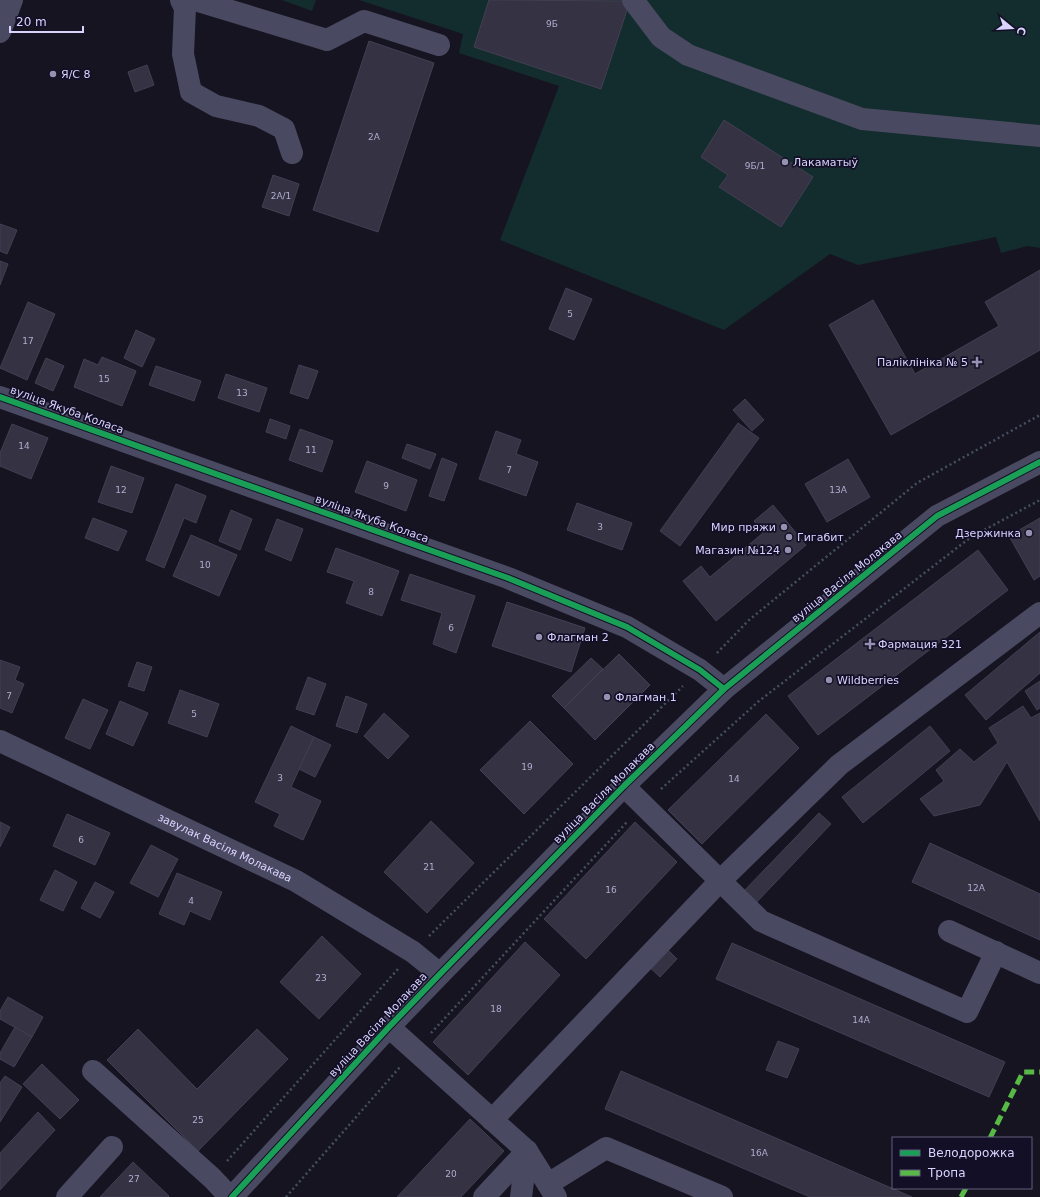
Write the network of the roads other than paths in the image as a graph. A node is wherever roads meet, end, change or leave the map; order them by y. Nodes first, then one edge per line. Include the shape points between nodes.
1 (12, 0) edge
2 (182, 0) edge
3 (195, 0) edge
4 (632, 0) edge
5 (0, 32) edge
6 (440, 45) dead end
7 (1040, 136) edge
8 (292, 153) dead end
9 (0, 397) edge
10 (1040, 462) edge
11 (1040, 613) edge
12 (724, 689) junction
13 (0, 741) edge
14 (624, 786) junction
15 (720, 881) junction
16 (949, 931) dead end
17 (996, 952) junction
18 (1040, 973) edge
19 (440, 974) junction
20 (389, 1027) junction
21 (93, 1071) dead end
22 (492, 1120) junction
23 (112, 1147) dead end
24 (527, 1151) junction
25 (552, 1191) edge
26 (67, 1197) edge
27 (231, 1197) edge
28 (484, 1197) edge
29 (521, 1197) edge
30 (722, 1197) edge

1 - 5 street
2 - 8 street via 185,8 183,54 191,92 216,106 259,116 284,128
3 - 6 street via 326,40 364,21
4 - 7 street via 661,37 688,55 862,119
9 - 12 street, вуліца Якуба Коласа via 508,578 627,627 700,670
10 - 12 street, вуліца Васіля Молакава via 937,516
11 - 15 street via 839,765
12 - 14 street, вуліца Васіля Молакава
13 - 19 street, завулак Васіля Молакава via 296,881 412,952
14 - 15 street
14 - 19 street, вуліца Васіля Молакава
15 - 17 street via 761,921 967,1012
15 - 22 street
16 - 17 street
17 - 18 street
19 - 20 street, вуліца Васіля Молакава
20 - 22 street
20 - 27 street, вуліца Васіля Молакава
21 - 27 street
22 - 24 street
23 - 26 street
24 - 25 street
24 - 28 street
24 - 29 street
25 - 30 street via 606,1148

